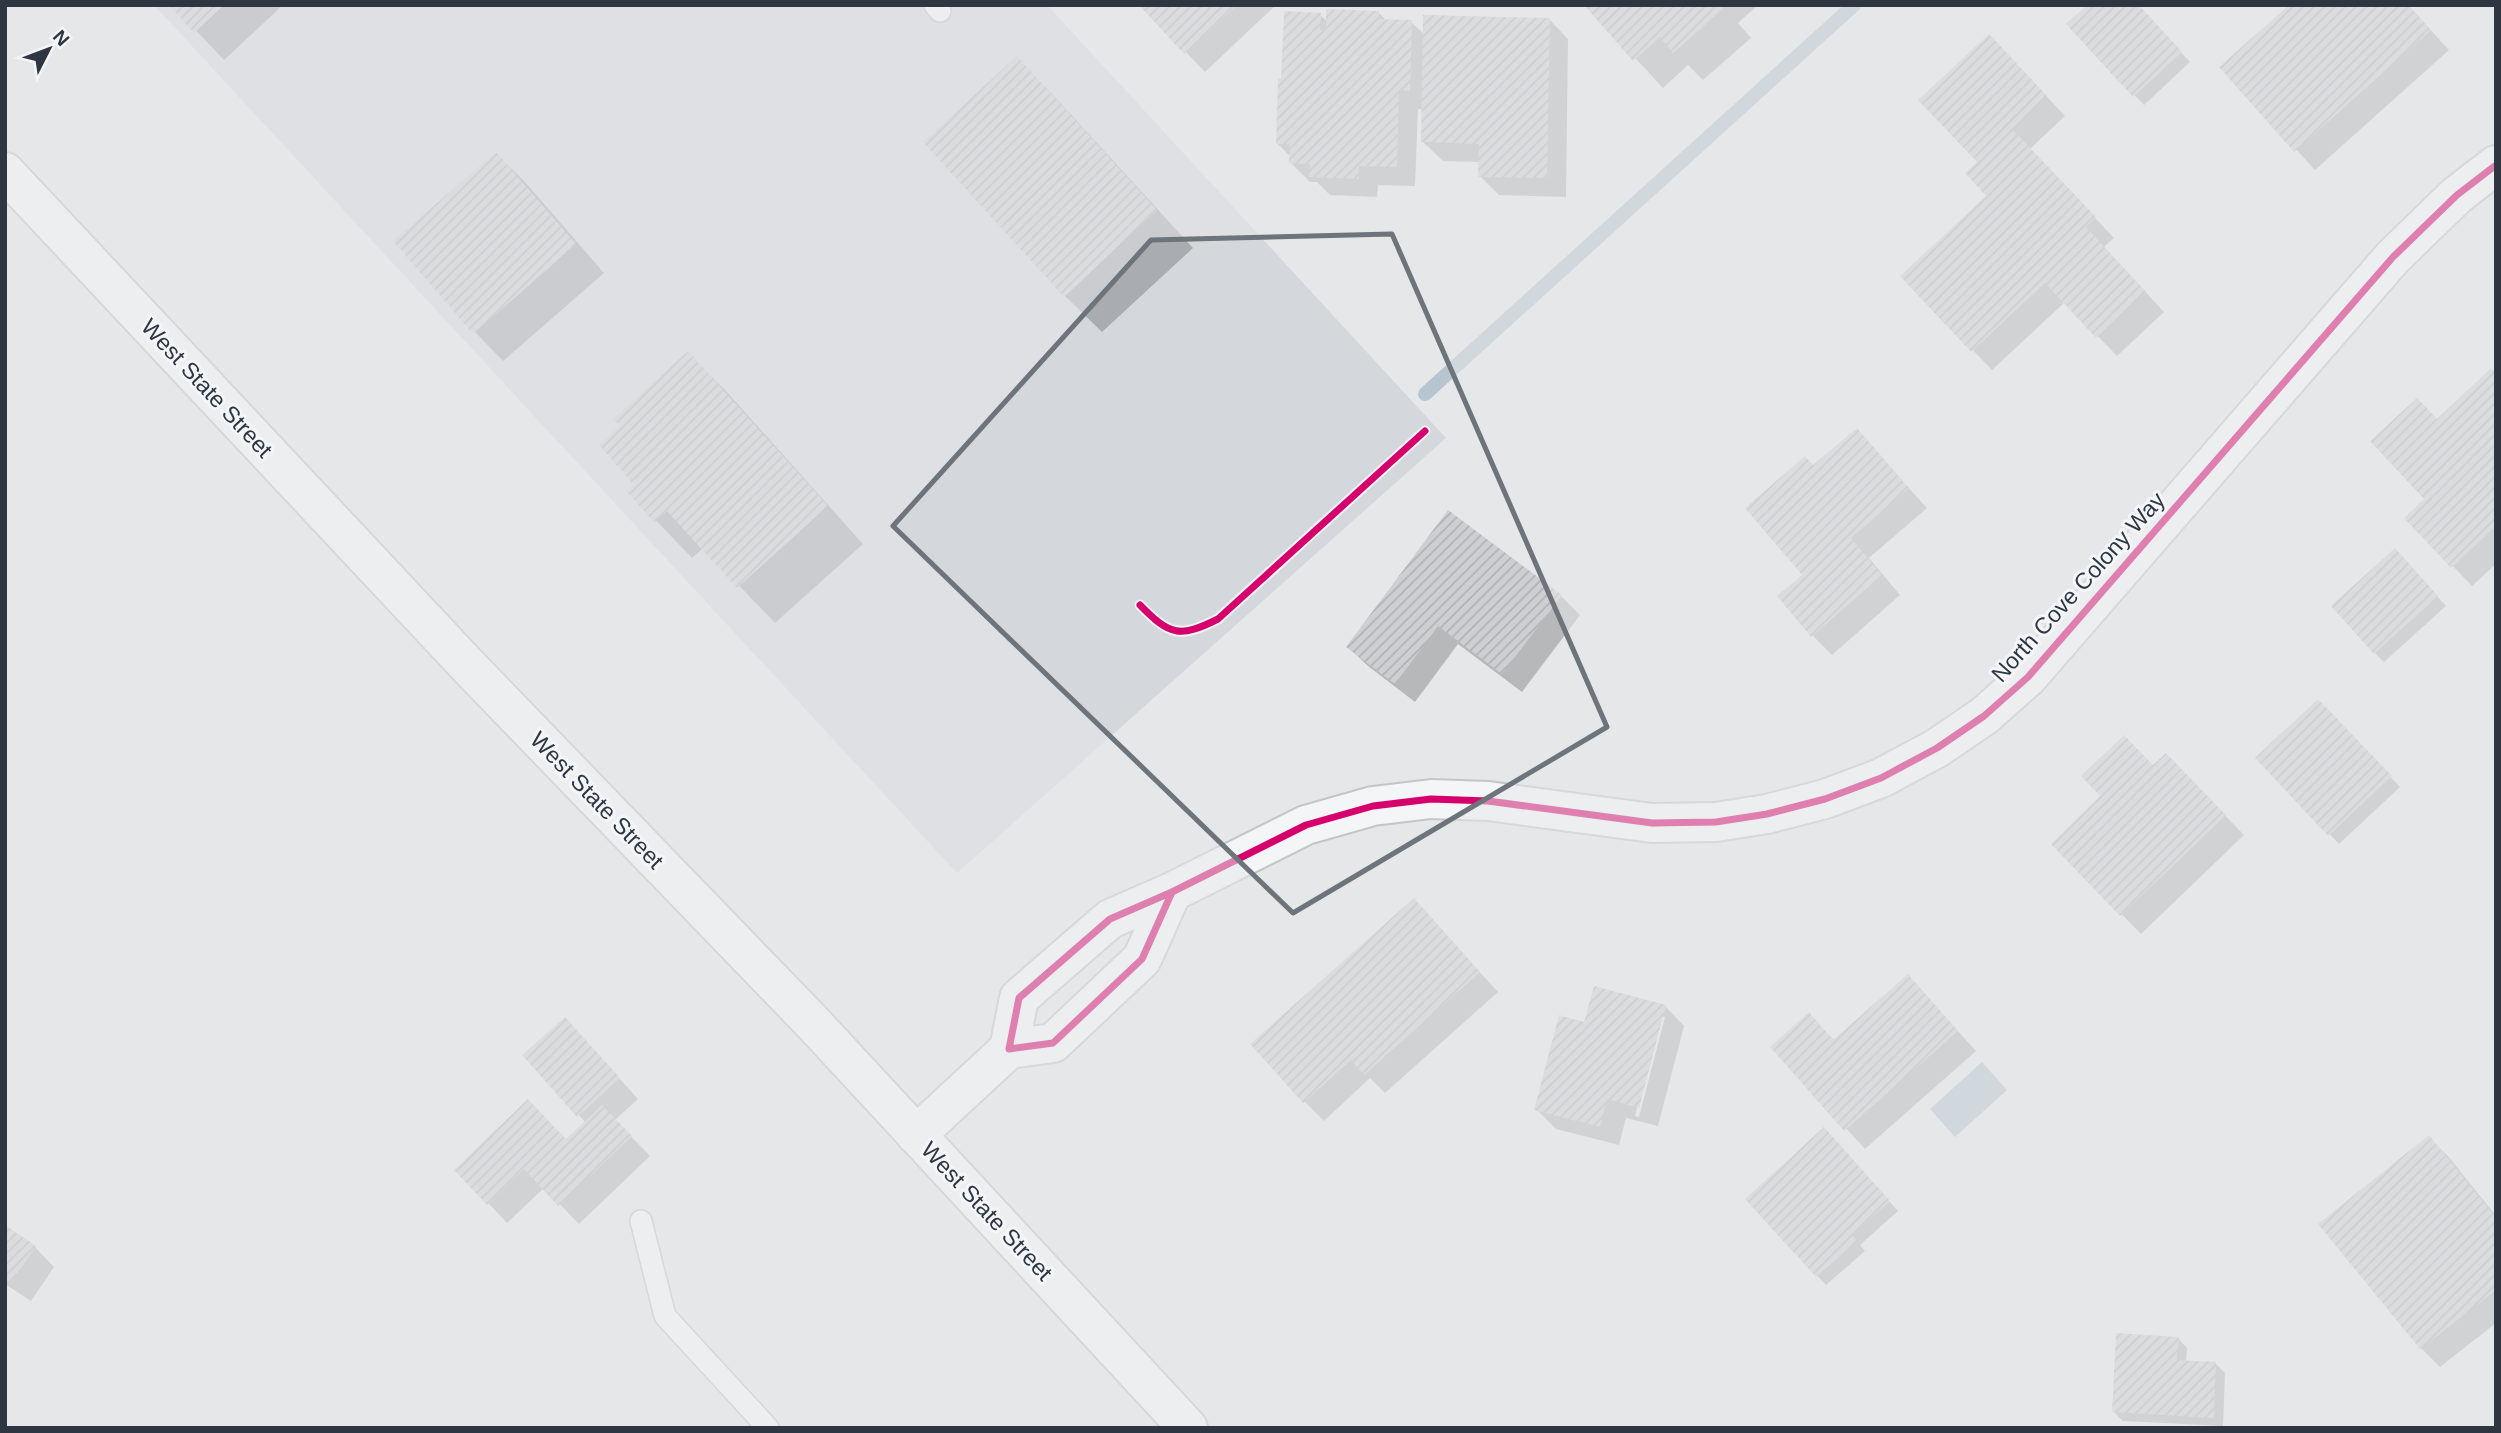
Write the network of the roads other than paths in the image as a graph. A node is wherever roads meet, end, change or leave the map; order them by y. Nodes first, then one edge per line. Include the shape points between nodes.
1 (2496, 165) edge
2 (5, 172) edge
3 (1172, 892) junction
4 (1009, 1049) junction
5 (916, 1135) junction
6 (641, 1221) dead end
7 (768, 1428) edge
8 (1188, 1428) edge

1 - 3 street, North Cove Colony Way via 2457,195 2393,257 2028,677 1984,716 1937,748 1881,778 1825,799 1716,821 1652,822 1488,801 1430,799 1373,806 1306,825
2 - 5 main road, West State Street
3 - 4 street, North Cove Colony Way via 1110,919 1019,998
3 - 4 street via 1142,960 1053,1043
4 - 5 street
5 - 8 main road, West State Street
6 - 7 lane via 665,1316

